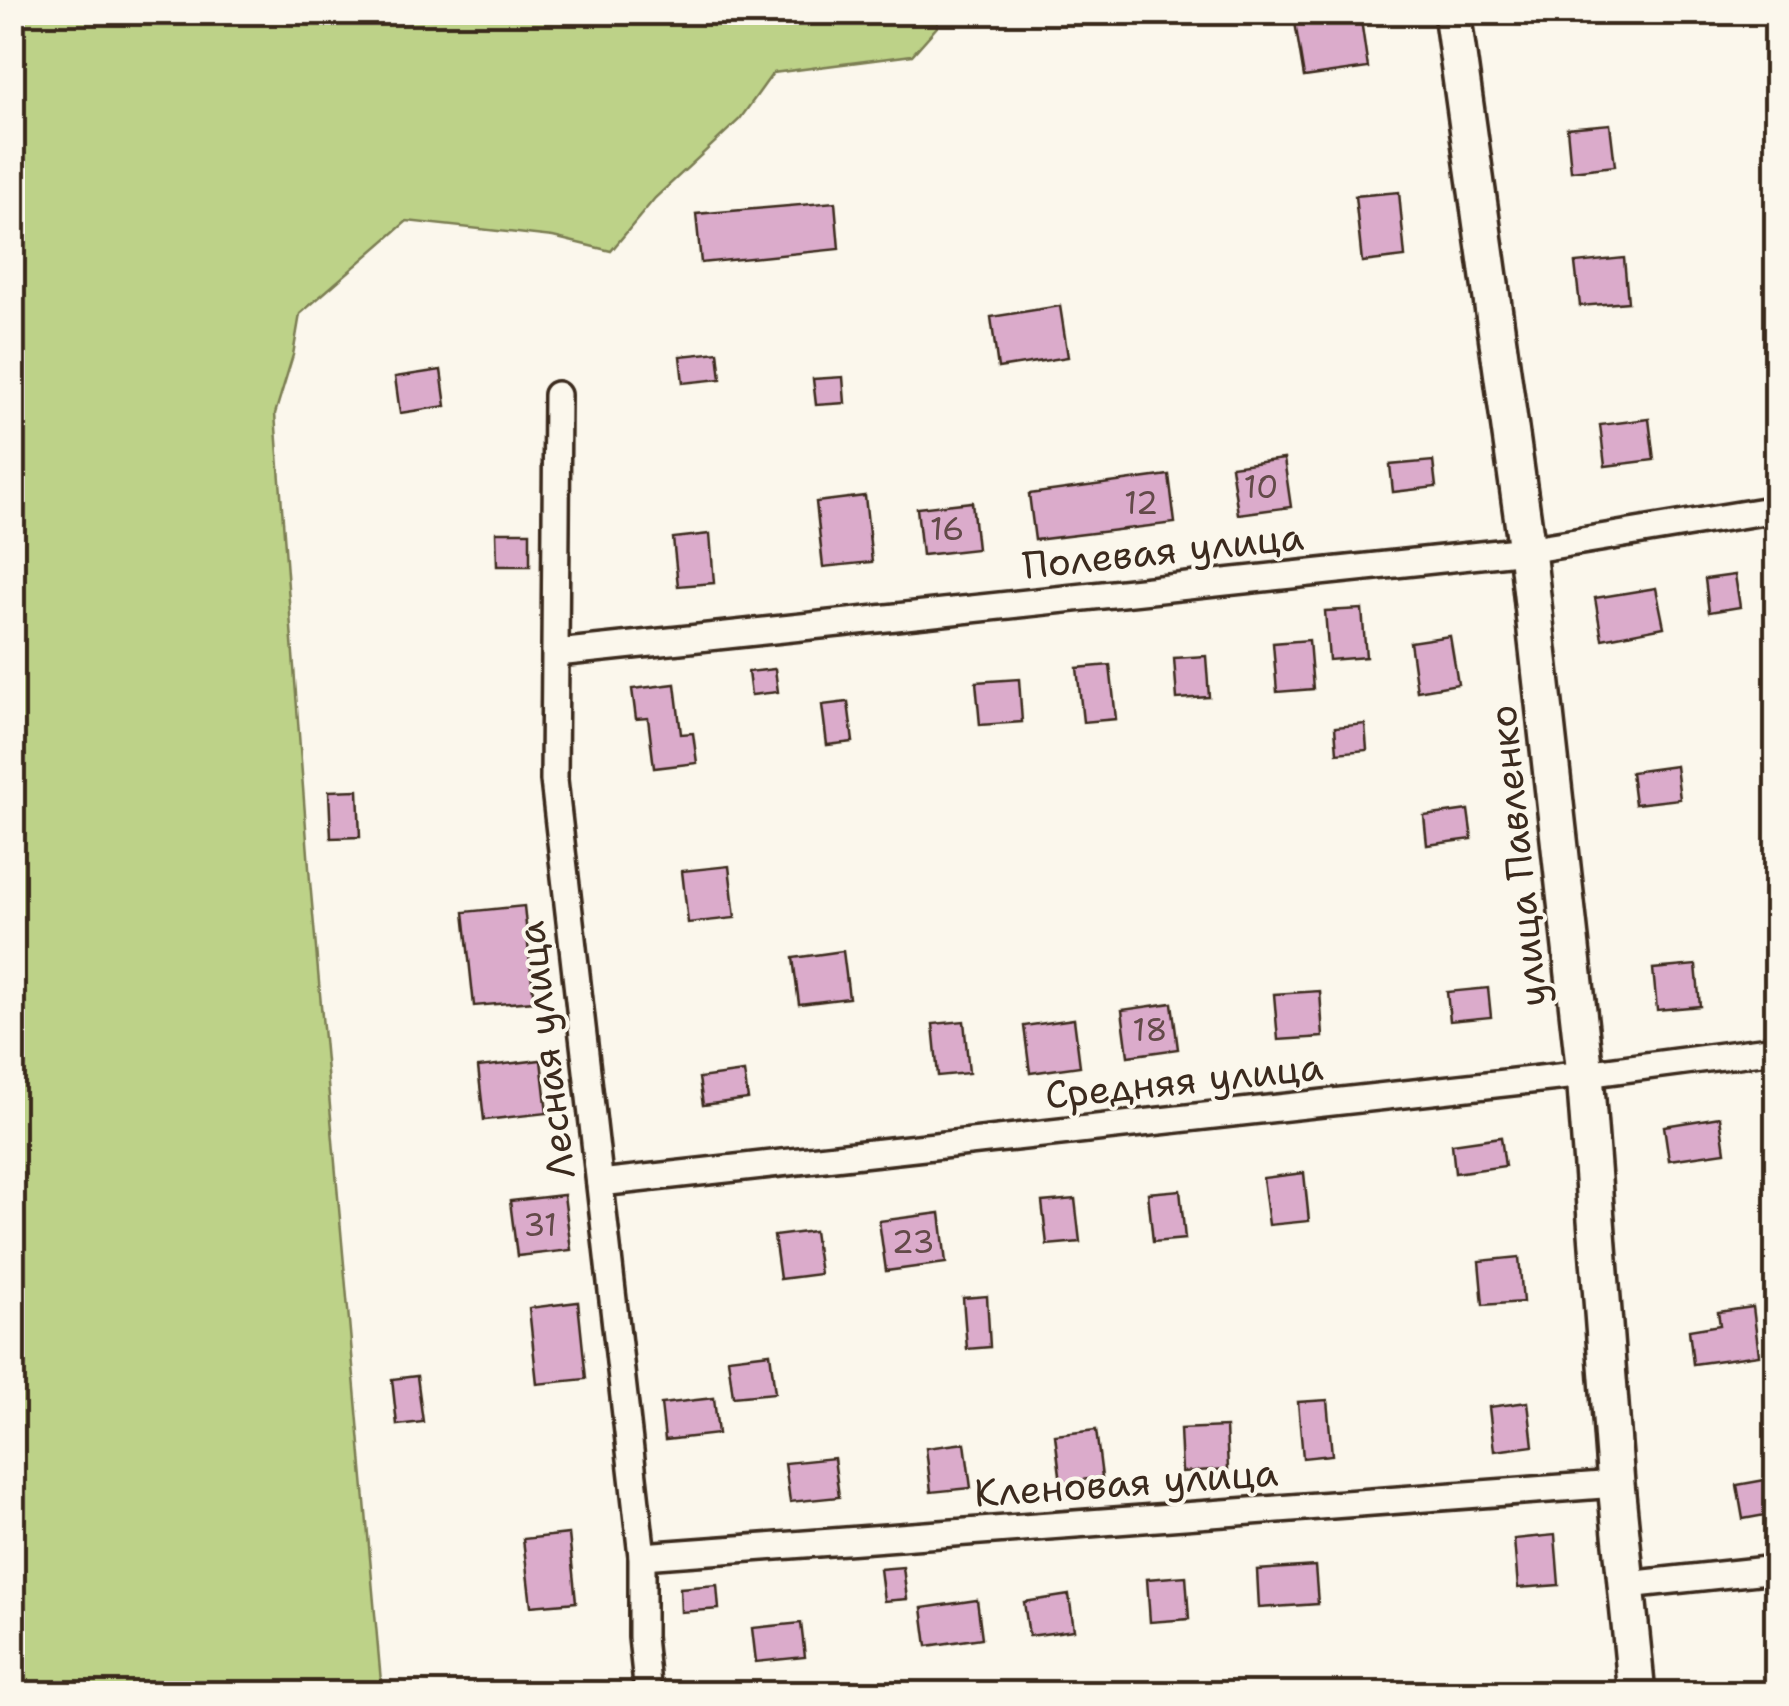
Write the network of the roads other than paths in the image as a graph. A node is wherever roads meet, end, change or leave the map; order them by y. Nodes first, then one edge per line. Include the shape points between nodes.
1 (1452, 12) edge
2 (557, 395) dead end
3 (1776, 509) edge
4 (1527, 550) junction
5 (556, 653) junction
6 (1776, 1050) edge
7 (1585, 1074) junction
8 (600, 1183) junction
9 (1616, 1484) junction
10 (642, 1556) junction
11 (1776, 1568) edge
12 (1627, 1586) junction
13 (648, 1694) edge
14 (1637, 1694) edge

1 - 4 street, улица Павленко
2 - 5 street, Лесная улица
3 - 4 street, Полевая улица
4 - 5 street, Полевая улица
4 - 7 street, улица Павленко
5 - 8 street, Лесная улица via 554,780
6 - 7 street, Средняя улица
7 - 8 street, Средняя улица
7 - 9 street, улица Павленко
8 - 10 street, Лесная улица
9 - 10 street, Кленовая улица
9 - 12 street, улица Павленко
10 - 13 street, Лесная улица
11 - 12 street
12 - 14 street, улица Павленко

